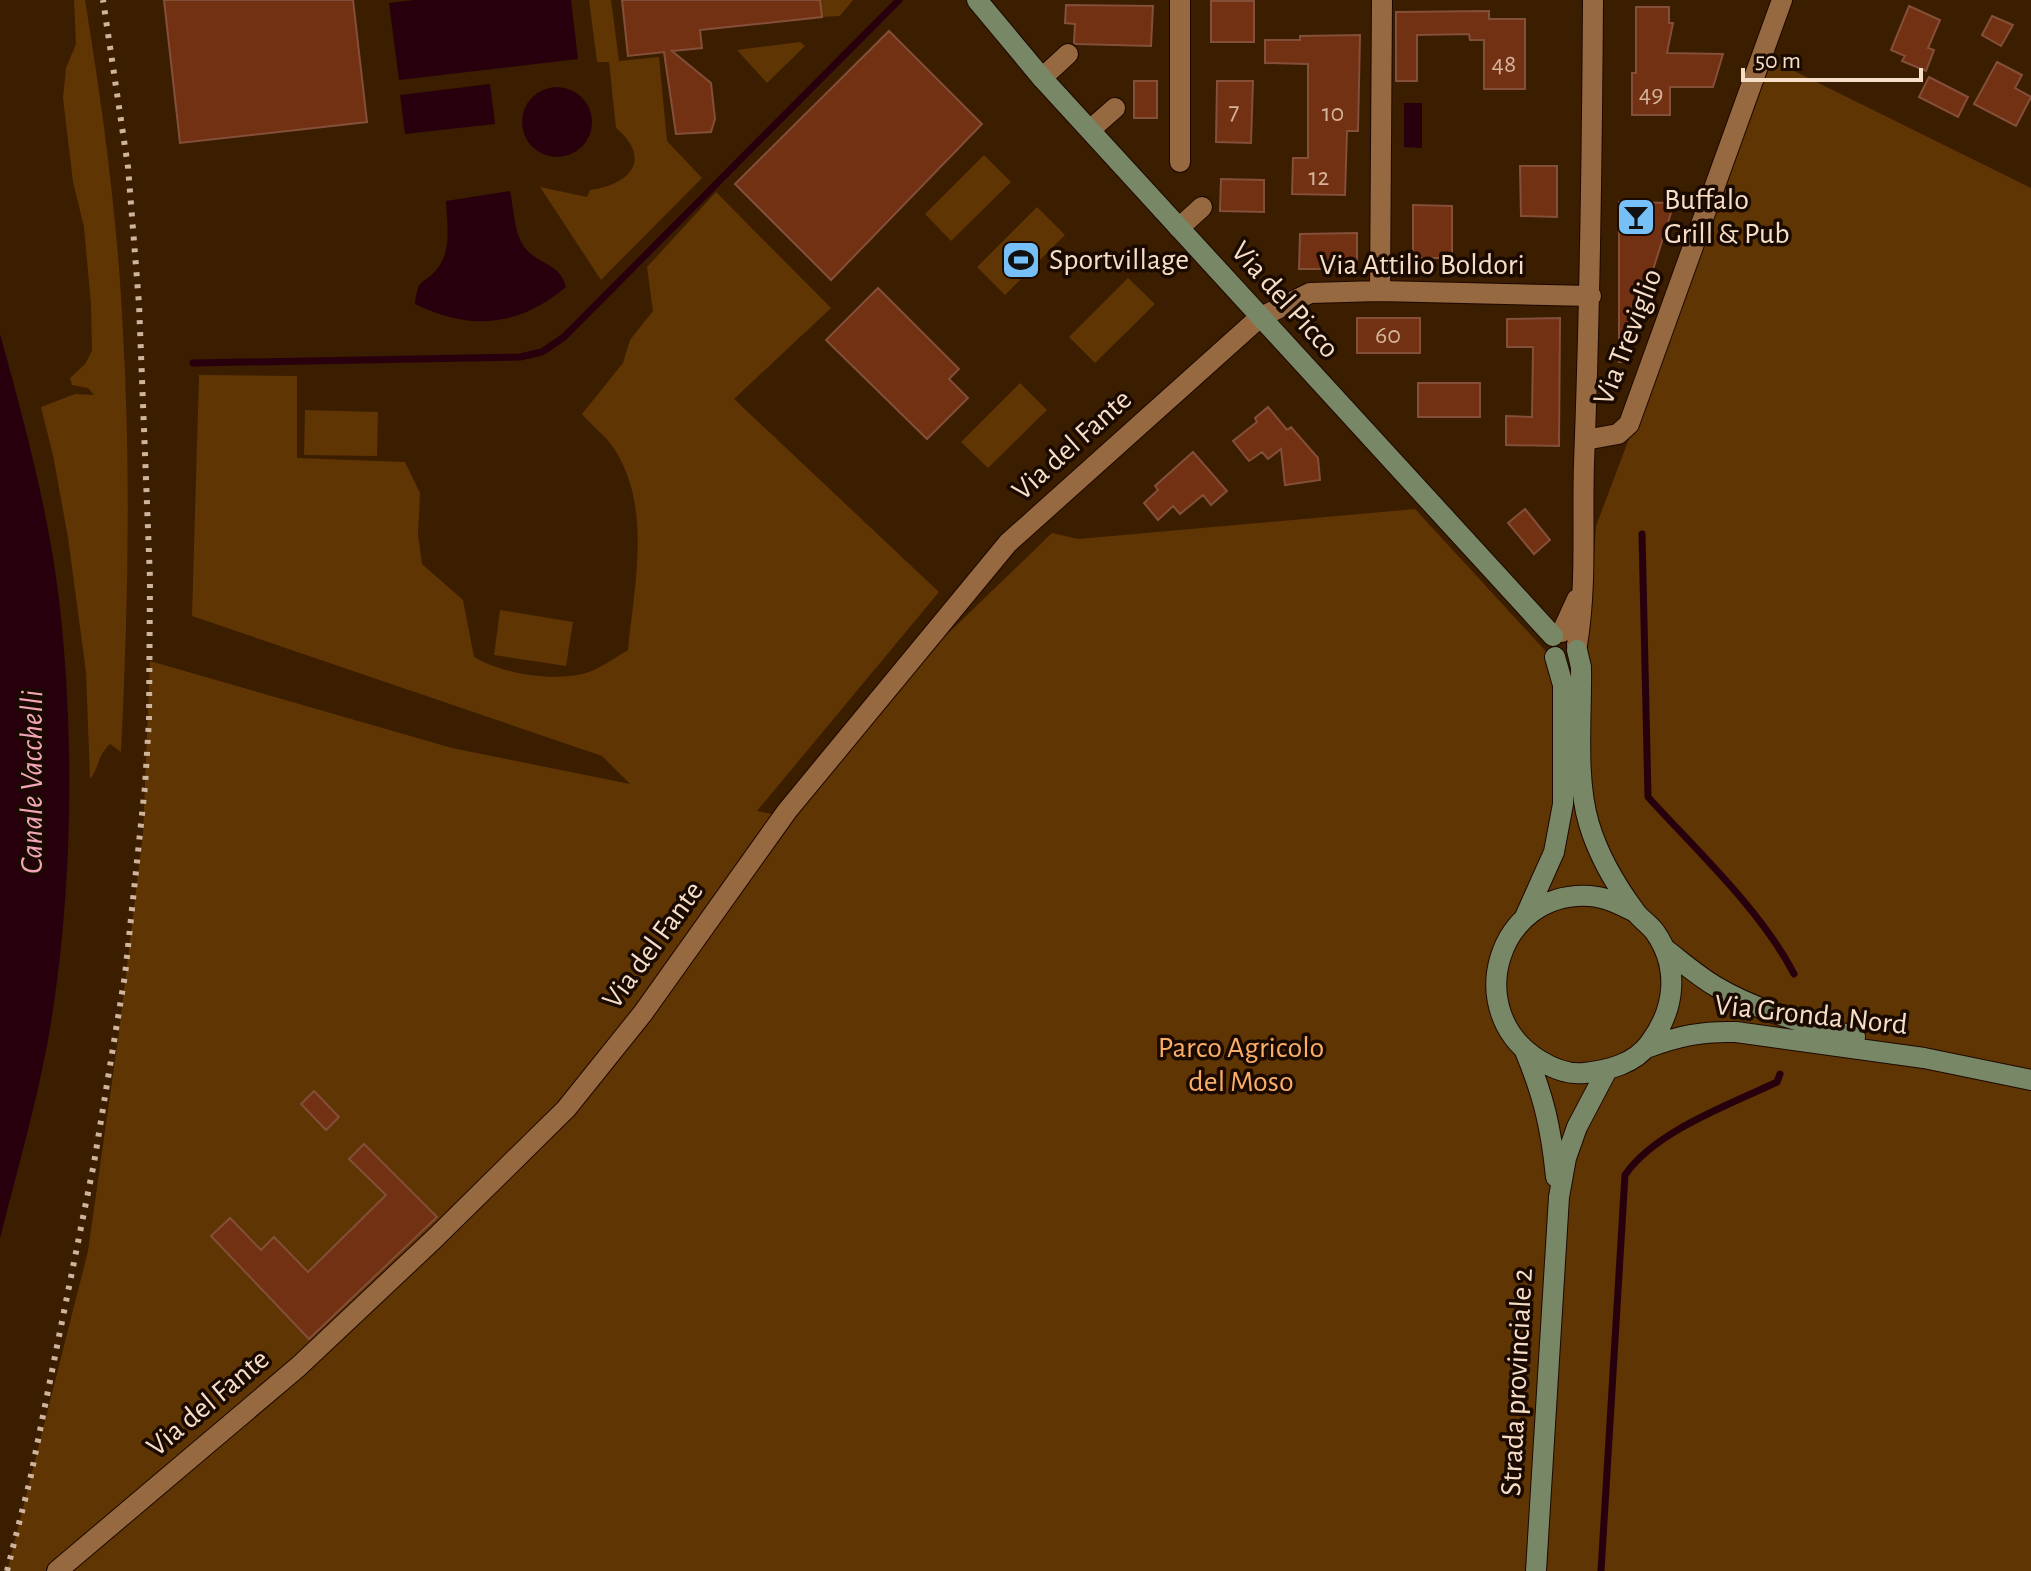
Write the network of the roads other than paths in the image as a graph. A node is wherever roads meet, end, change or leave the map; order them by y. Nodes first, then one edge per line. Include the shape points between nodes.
1 (977, 0) edge
2 (1180, 0) edge
3 (1382, 0) edge
4 (1593, 0) edge
5 (1782, 0) edge
6 (1068, 54) dead end
7 (1042, 78) junction
8 (1115, 108) dead end
9 (1090, 130) junction
10 (1180, 162) dead end
11 (1202, 207) dead end
12 (1179, 228) junction
13 (1380, 291) junction
14 (1591, 296) junction
15 (1264, 315) junction
16 (1585, 440) junction
17 (1567, 641) junction
18 (1635, 912) junction
19 (1524, 919) junction
20 (1665, 949) junction
21 (1646, 1048) junction
22 (1525, 1051) junction
23 (1924, 1058) junction
24 (1607, 1070) junction
25 (2031, 1080) edge
26 (1559, 1197) junction
27 (57, 1571) edge
28 (1536, 1571) edge

1 - 7 main road, Via del Picco
2 - 10 street
3 - 13 street
4 - 14 street
5 - 16 street, Via Treviglio via 1629,424 1618,434
6 - 7 street
7 - 9 main road, Via del Picco
8 - 9 street
9 - 12 main road, Via del Picco
11 - 12 street
12 - 15 main road, Via del Picco
13 - 14 street, Via Attilio Boldori
13 - 15 street, Via Attilio Boldori via 1310,293
14 - 16 street
15 - 17 main road, Via del Picco
15 - 27 street, Via del Fante via 1008,543 787,811 643,1013 566,1109 298,1367
16 - 17 street via 1583,588
17 - 18 main road via 1581,667 1582,791 1588,821
17 - 19 main road via 1568,659 1555,657 1563,685 1563,804 1554,852
18 - 19 main road via 1614,901 1566,897
18 - 20 main road
19 - 22 main road via 1505,942 1496,971 1496,1001 1506,1028
20 - 21 main road via 1672,975 1671,1002 1662,1027
20 - 23 main road, Via Gronda Nord via 1714,986 1743,1000
21 - 23 main road, Via Gronda Nord via 1684,1035 1736,1032
21 - 24 main road
22 - 24 main road via 1550,1067 1578,1074
22 - 26 main road via 1542,1091
23 - 25 main road, Via Gronda Nord
24 - 26 main road via 1577,1127
26 - 28 main road, Strada provinciale 2

